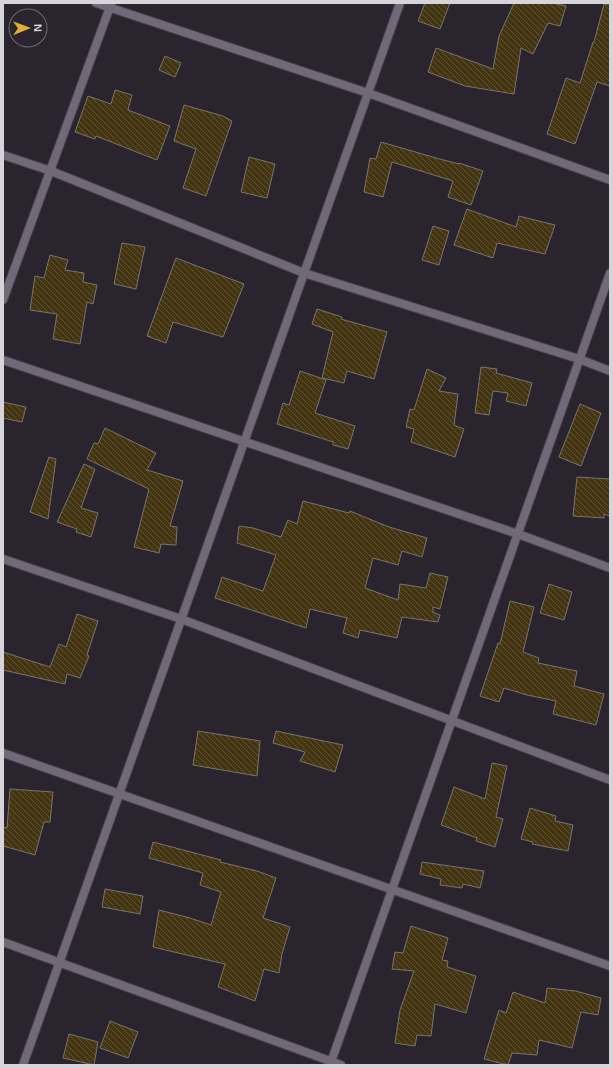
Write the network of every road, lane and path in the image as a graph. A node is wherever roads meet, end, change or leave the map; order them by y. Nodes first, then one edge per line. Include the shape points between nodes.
1 (96, 3) edge
2 (400, 3) edge
3 (110, 5) edge
4 (368, 94) junction
5 (3, 155) edge
6 (51, 171) junction
7 (610, 180) edge
8 (304, 273) junction
9 (610, 273) edge
10 (3, 300) edge
11 (579, 359) junction
12 (3, 360) edge
13 (610, 371) edge
14 (244, 441) junction
15 (518, 534) junction
16 (3, 559) edge
17 (610, 568) edge
18 (181, 619) junction
19 (451, 722) junction
20 (3, 753) edge
21 (610, 780) edge
22 (120, 792) junction
23 (391, 890) junction
24 (3, 942) edge
25 (60, 962) junction
26 (610, 966) edge
27 (330, 1063) edge
28 (23, 1065) edge
29 (341, 1065) edge

1 - 3 street
2 - 4 street
3 - 4 street
3 - 6 street
4 - 7 street
4 - 8 street
5 - 6 street
6 - 8 street
6 - 10 street
8 - 11 street
8 - 14 street
9 - 11 street
11 - 13 street
11 - 15 street
12 - 14 street
14 - 15 street
14 - 18 street
15 - 17 street
15 - 19 street
16 - 18 street
18 - 19 street
18 - 22 street
19 - 21 street
19 - 23 street
20 - 22 street
22 - 23 street
22 - 25 street
23 - 26 street
23 - 27 street
24 - 25 street
25 - 27 street
25 - 28 street
27 - 29 street

